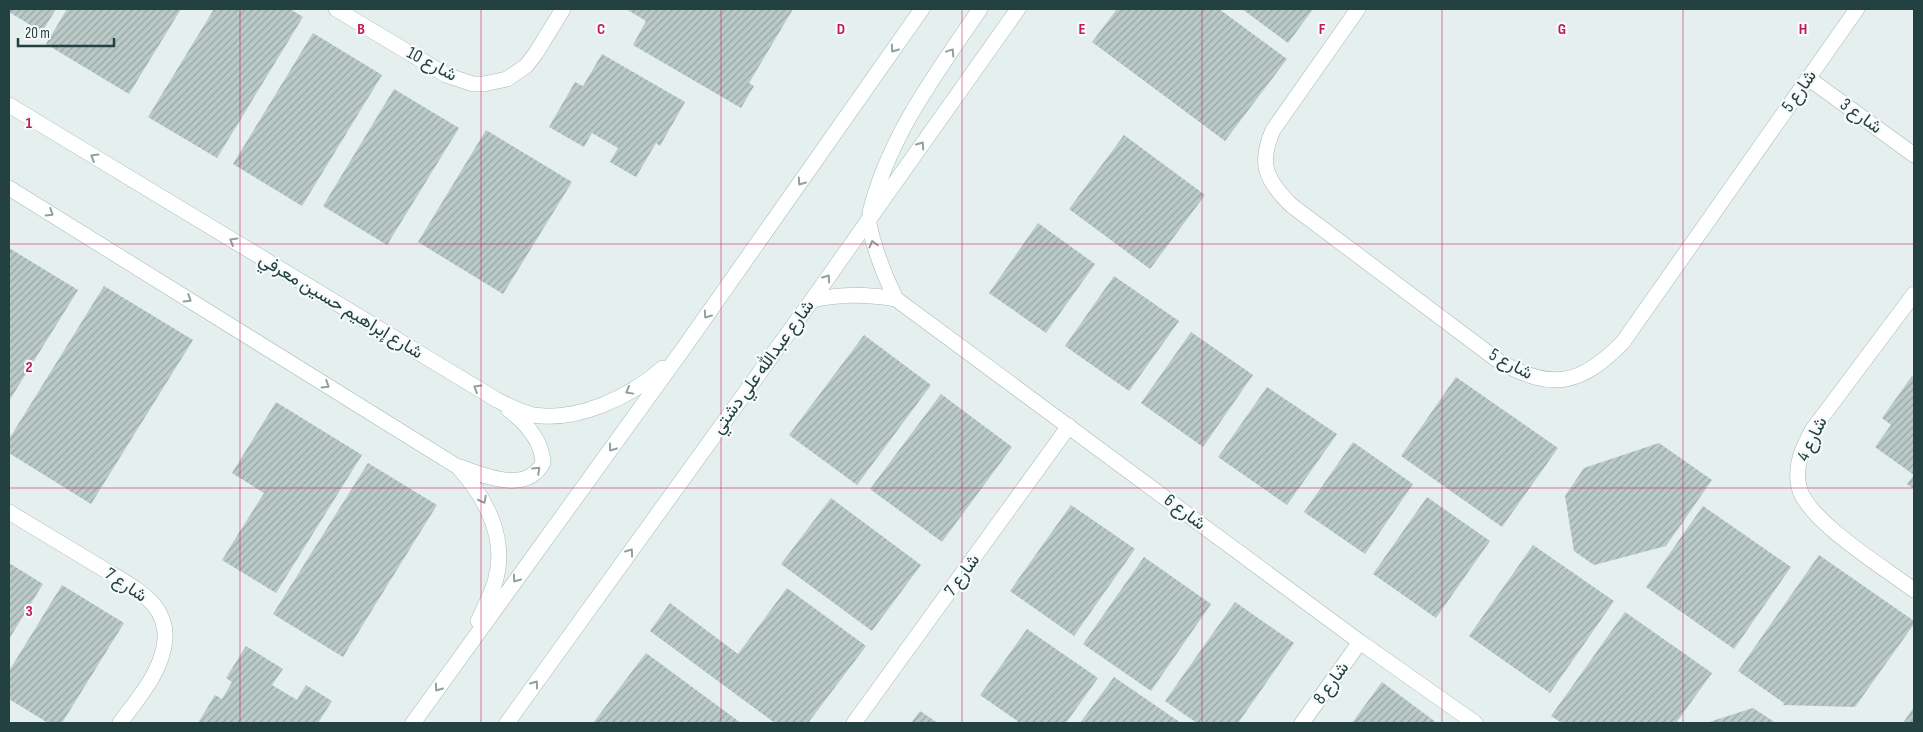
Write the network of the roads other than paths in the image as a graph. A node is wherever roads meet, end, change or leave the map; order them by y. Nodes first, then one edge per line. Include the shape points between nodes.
1 (336, 9) edge
2 (564, 9) edge
3 (922, 9) edge
4 (980, 9) edge
5 (1018, 9) edge
6 (1358, 9) edge
7 (1857, 9) edge
8 (1808, 78) junction
9 (9, 105) edge
10 (1914, 155) edge
11 (9, 188) edge
12 (868, 220) junction
13 (1914, 294) edge
14 (896, 299) junction
15 (812, 300) junction
16 (682, 352) junction
17 (497, 400) junction
18 (1069, 426) junction
19 (458, 467) junction
20 (9, 512) edge
21 (1914, 590) edge
22 (1360, 642) junction
23 (463, 652) junction
24 (120, 723) edge
25 (413, 723) edge
26 (507, 723) edge
27 (854, 723) edge
28 (1302, 723) edge
29 (1475, 723) edge

1 - 2 street, شارع 10 via 446,75 473,84 507,79 526,66
3 -> 16 street
12 -> 4 street via 876,188 896,140
12 -> 5 street, شارع عبدالله علي دشتي
6 - 8 street, شارع 5 via 1273,130 1265,152 1266,174 1291,205 1500,362 1520,373 1552,382 1565,380 1600,364 1623,342
7 - 8 street, شارع 5
8 - 10 street, شارع 3
17 -> 9 street, شارع إبراهيم حسين معرفي
11 -> 19 street
14 -> 12 street, شارع 6 via 883,274
15 -> 12 street, شارع عبدالله علي دشتي
13 - 21 street, شارع 4 via 1813,429 1797,470 1801,495 1820,519
14 - 15 street via 840,295
14 - 18 street, شارع 6
26 -> 15 street, شارع عبدالله علي دشتي
16 -> 17 street, شارع إبراهيم حسين معرفي via 646,381 582,412 562,416 532,414 520,412
16 -> 23 street
19 -> 17 street via 513,481 530,476 541,468 543,455 535,438
18 - 22 street, شارع 6
18 - 27 street, شارع 7
19 -> 23 street via 479,492 490,515 498,541 499,560 495,582
20 - 24 street, شارع 7 via 129,585 153,604 160,614 165,639 160,662
22 - 28 street, شارع 8
22 - 29 street, شارع 6
23 -> 25 street

